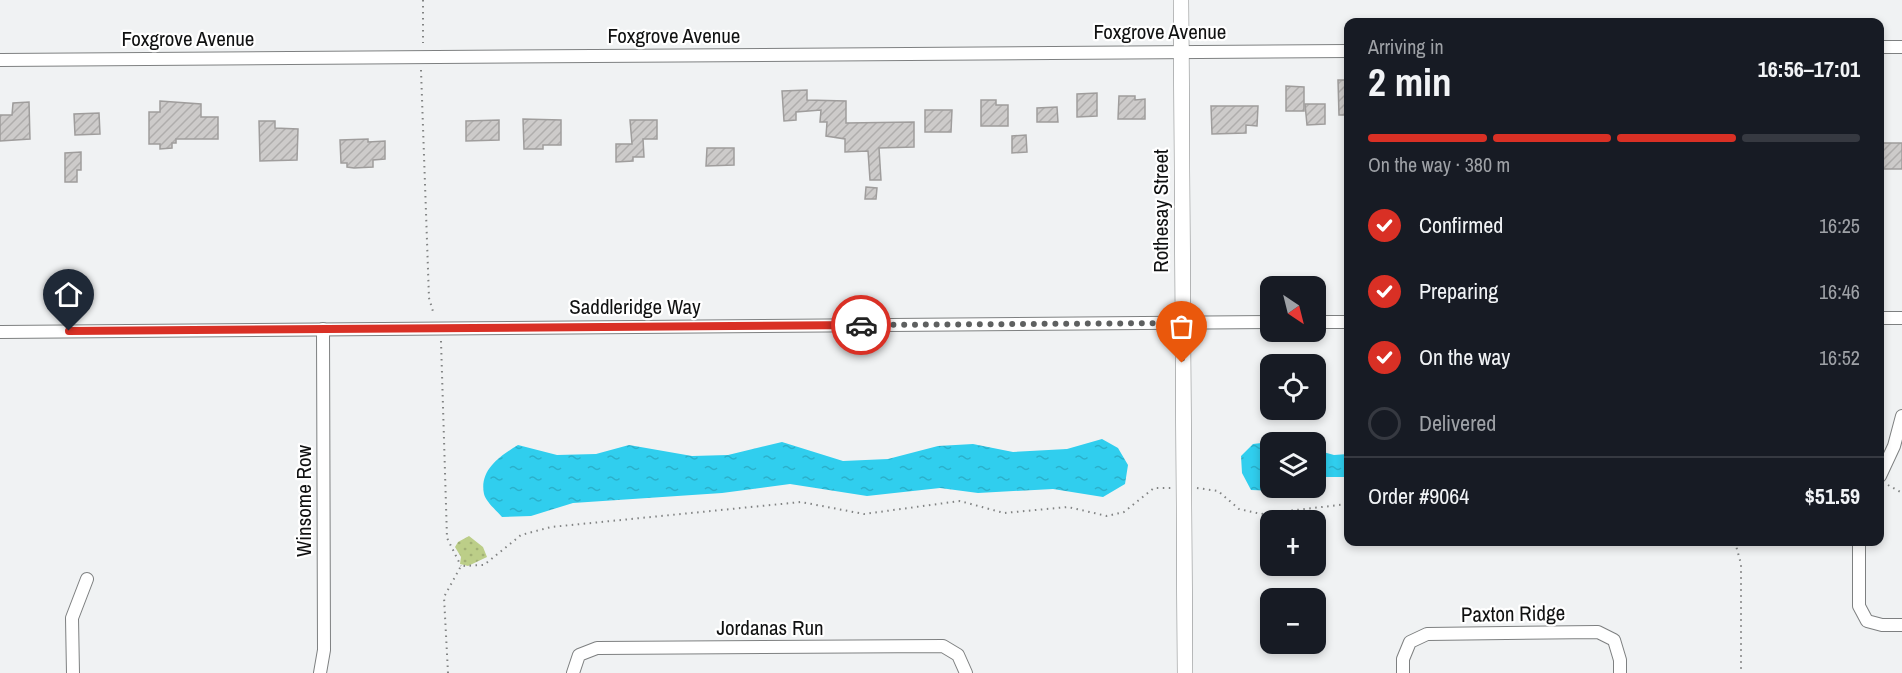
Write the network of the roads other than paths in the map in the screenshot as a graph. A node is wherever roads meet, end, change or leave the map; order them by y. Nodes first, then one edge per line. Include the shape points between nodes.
1 (1181, 0) edge
2 (1884, 47) edge
3 (1902, 47) edge
4 (1344, 51) edge
5 (1182, 52) junction
6 (0, 60) edge
7 (1884, 318) edge
8 (1902, 318) edge
9 (1260, 322) edge
10 (1326, 322) edge
11 (1344, 322) edge
12 (1182, 323) junction
13 (323, 328) junction
14 (0, 332) edge
15 (1902, 416) edge
16 (1884, 478) edge
17 (1859, 546) edge
18 (87, 579) dead end
19 (1902, 625) edge
20 (73, 673) edge
21 (320, 673) edge
22 (573, 673) edge
23 (966, 673) edge
24 (1185, 673) edge
25 (1403, 673) edge
26 (1620, 673) edge

1 - 5 street, Rothesay Street
2 - 3 street
4 - 5 street, Foxgrove Avenue
5 - 6 street, Foxgrove Avenue
5 - 12 street, Rothesay Street
7 - 8 street
9 - 12 street, Saddleridge Way
10 - 11 street
12 - 13 street, Saddleridge Way
12 - 24 street, Rothesay Street
13 - 14 street, Saddleridge Way
13 - 21 street, Winsome Row via 324,650
15 - 16 street
17 - 19 street via 1859,606 1868,621
18 - 20 street via 72,618
22 - 23 street, Jordanas Run via 579,655 597,648 943,646 958,655
25 - 26 street, Paxton Ridge via 1403,659 1410,642 1427,634 1598,632 1614,640

